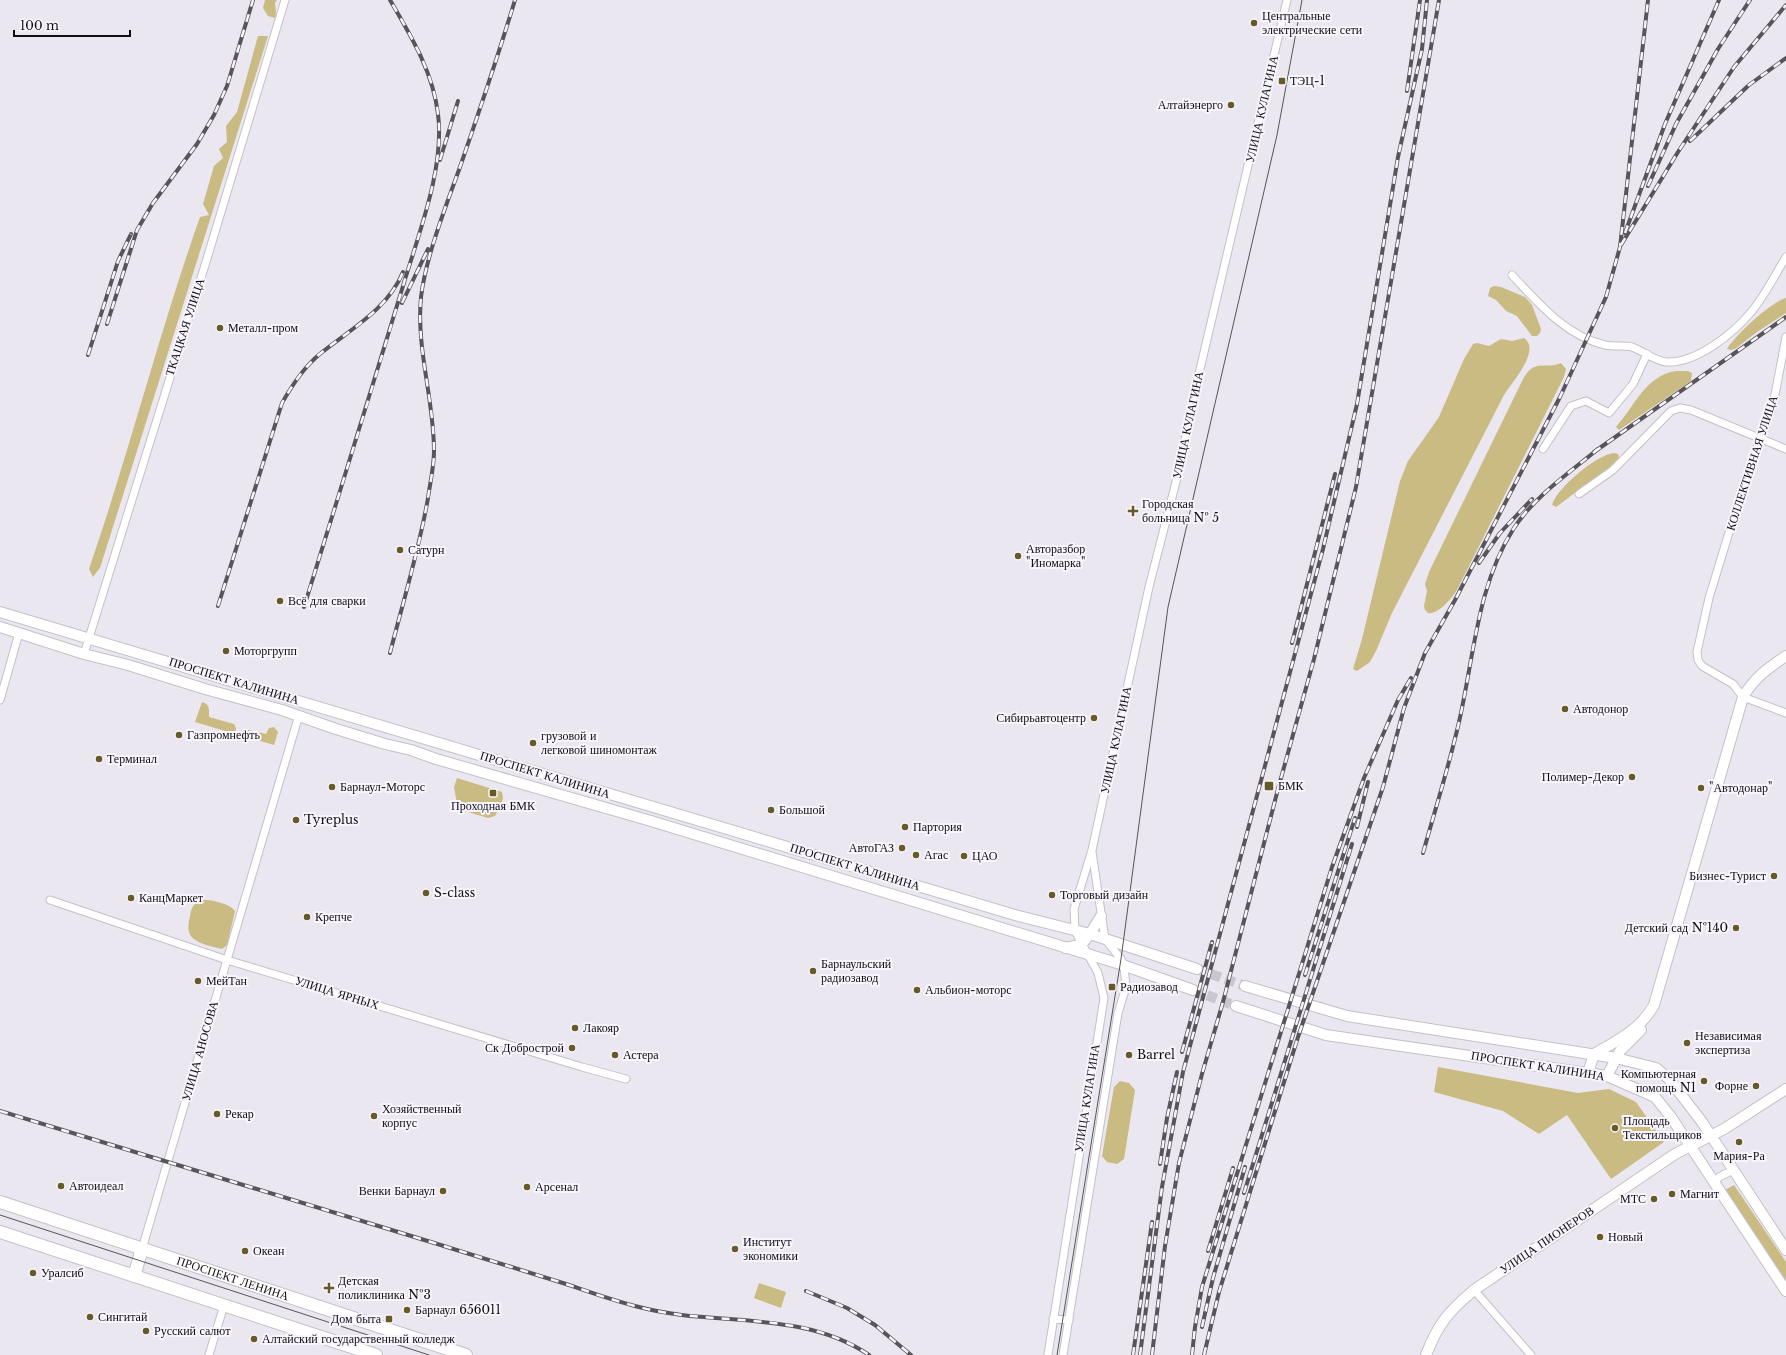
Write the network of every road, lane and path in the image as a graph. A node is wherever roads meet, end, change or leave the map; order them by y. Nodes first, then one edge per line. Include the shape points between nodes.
1 (285, 0) edge
2 (1287, 0) edge
3 (1786, 257) edge
4 (1512, 275) dead end
5 (1786, 336) edge
6 (1647, 354) junction
7 (1761, 438) junction
8 (1543, 449) dead end
9 (1786, 449) edge
10 (1579, 494) dead end
11 (0, 612) edge
12 (25, 619) junction
13 (0, 627) edge
14 (19, 633) junction
15 (89, 637) junction
16 (84, 654) junction
17 (1786, 656) edge
18 (1743, 697) junction
19 (0, 700) edge
20 (304, 702) junction
21 (1786, 713) edge
22 (299, 715) junction
23 (1092, 850) junction
24 (50, 900) dead end
25 (1101, 916) junction
26 (1075, 931) junction
27 (1090, 934) junction
28 (1105, 940) junction
29 (1082, 944) junction
30 (1065, 948) junction
31 (1089, 955) junction
32 (227, 960) junction
33 (1120, 964) junction
34 (1197, 969) tunnel mouth
35 (1245, 986) tunnel mouth
36 (1193, 990) tunnel mouth
37 (1236, 1006) tunnel mouth
38 (1650, 1014) junction
39 (1594, 1054) junction
40 (1616, 1058) junction
41 (1588, 1073) junction
42 (1607, 1076) junction
43 (626, 1079) dead end
44 (1786, 1089) edge
45 (1710, 1137) junction
46 (1690, 1147) junction
47 (1733, 1170) junction
48 (1714, 1184) junction
49 (0, 1202) edge
50 (0, 1232) edge
51 (142, 1249) junction
52 (1786, 1250) edge
53 (134, 1276) junction
54 (1474, 1290) junction
55 (1786, 1291) edge
56 (224, 1305) junction
57 (1053, 1319) junction
58 (1069, 1320) junction
59 (209, 1355) edge
60 (376, 1355) edge
61 (466, 1355) edge
62 (1048, 1355) edge
63 (1063, 1355) edge
64 (1426, 1355) edge
65 (1531, 1355) edge

1 - 15 street, ТКАЦКАЯ УЛИЦА
2 - 23 street, УЛИЦА КУЛАГИНА via 1150,586
3 - 6 street via 1752,311 1732,332 1710,348 1684,360 1664,362
4 - 6 street via 1533,298 1572,331 1587,340 1606,346 1631,347
5 - 7 street, КОЛЛЕКТИВНАЯ УЛИЦА via 1773,405
6 - 8 street via 1633,384 1609,412 1586,401 1571,406
7 - 9 street
7 - 10 street via 1692,410 1680,408 1671,411 1613,470
7 - 18 street, КОЛЛЕКТИВНАЯ УЛИЦА via 1745,480 1709,598 1697,652 1702,666 1733,684
11 - 12 main road, ПРОСПЕКТ КАЛИНИНА
12 - 14 main road
12 - 15 main road, ПРОСПЕКТ КАЛИНИНА
13 - 14 main road, ПРОСПЕКТ КАЛИНИНА
14 - 16 main road, ПРОСПЕКТ КАЛИНИНА
14 - 19 street
15 - 16 street, ТКАЦКАЯ УЛИЦА
15 - 20 main road, ПРОСПЕКТ КАЛИНИНА
16 - 22 main road, ПРОСПЕКТ КАЛИНИНА
17 - 18 main road via 1760,674
18 - 21 street
18 - 38 main road
20 - 22 main road
20 - 26 main road, ПРОСПЕКТ КАЛИНИНА
22 - 30 main road, ПРОСПЕКТ КАЛИНИНА via 385,744 651,821
22 - 32 street, УЛИЦА АНОСОВА
23 - 25 street, УЛИЦА КУЛАГИНА
23 - 26 street, УЛИЦА КУЛАГИНА via 1074,909
24 - 32 street, УЛИЦА ЯРНЫХ
25 - 27 main road
25 - 28 street, УЛИЦА КУЛАГИНА
26 - 27 main road, ПРОСПЕКТ КАЛИНИНА
26 - 29 street, УЛИЦА КУЛАГИНА
27 - 28 main road, ПРОСПЕКТ КАЛИНИНА
27 - 29 main road
28 - 33 street, УЛИЦА КУЛАГИНА via 1121,959
28 - 34 main road, ПРОСПЕКТ КАЛИНИНА
29 - 30 main road
29 - 31 street, УЛИЦА КУЛАГИНА
30 - 31 main road, ПРОСПЕКТ КАЛИНИНА
31 - 33 main road, ПРОСПЕКТ КАЛИНИНА
31 - 57 street, УЛИЦА КУЛАГИНА via 1098,974 1104,998
32 - 43 street, УЛИЦА ЯРНЫХ
32 - 51 street, УЛИЦА АНОСОВА
33 - 36 main road
33 - 58 street, УЛИЦА КУЛАГИНА via 1126,987 1118,1012
35 - 39 main road, ПРОСПЕКТ КАЛИНИНА via 1347,1016
37 - 41 main road, ПРОСПЕКТ КАЛИНИНА via 1326,1034
38 - 39 main road via 1631,1032
38 - 40 main road via 1641,1030
39 - 40 main road, ПРОСПЕКТ КАЛИНИНА
39 - 41 main road
40 - 42 main road
40 - 45 main road, ПРОСПЕКТ КАЛИНИНА via 1656,1068 1669,1079 1702,1122
41 - 42 main road, ПРОСПЕКТ КАЛИНИНА
42 - 46 main road, ПРОСПЕКТ КАЛИНИНА via 1655,1097
44 - 45 main road, УЛИЦА ПИОНЕРОВ
45 - 46 main road, УЛИЦА ПИОНЕРОВ
45 - 47 main road, ПРОСПЕКТ КАЛИНИНА
46 - 48 main road, ПРОСПЕКТ КАЛИНИНА
46 - 54 main road, УЛИЦА ПИОНЕРОВ via 1675,1154
47 - 48 street via 1723,1174
47 - 52 main road, ПРОСПЕКТ КАЛИНИНА
48 - 55 main road, ПРОСПЕКТ КАЛИНИНА
49 - 51 main road, ПРОСПЕКТ ЛЕНИНА
50 - 53 main road
51 - 53 main road
51 - 61 main road, ПРОСПЕКТ ЛЕНИНА
53 - 56 main road
54 - 64 main road, УЛИЦА ПИОНЕРОВ via 1444,1318
54 - 65 street
56 - 59 street
56 - 60 main road
57 - 58 street
57 - 62 street, УЛИЦА КУЛАГИНА
58 - 63 street, УЛИЦА КУЛАГИНА

